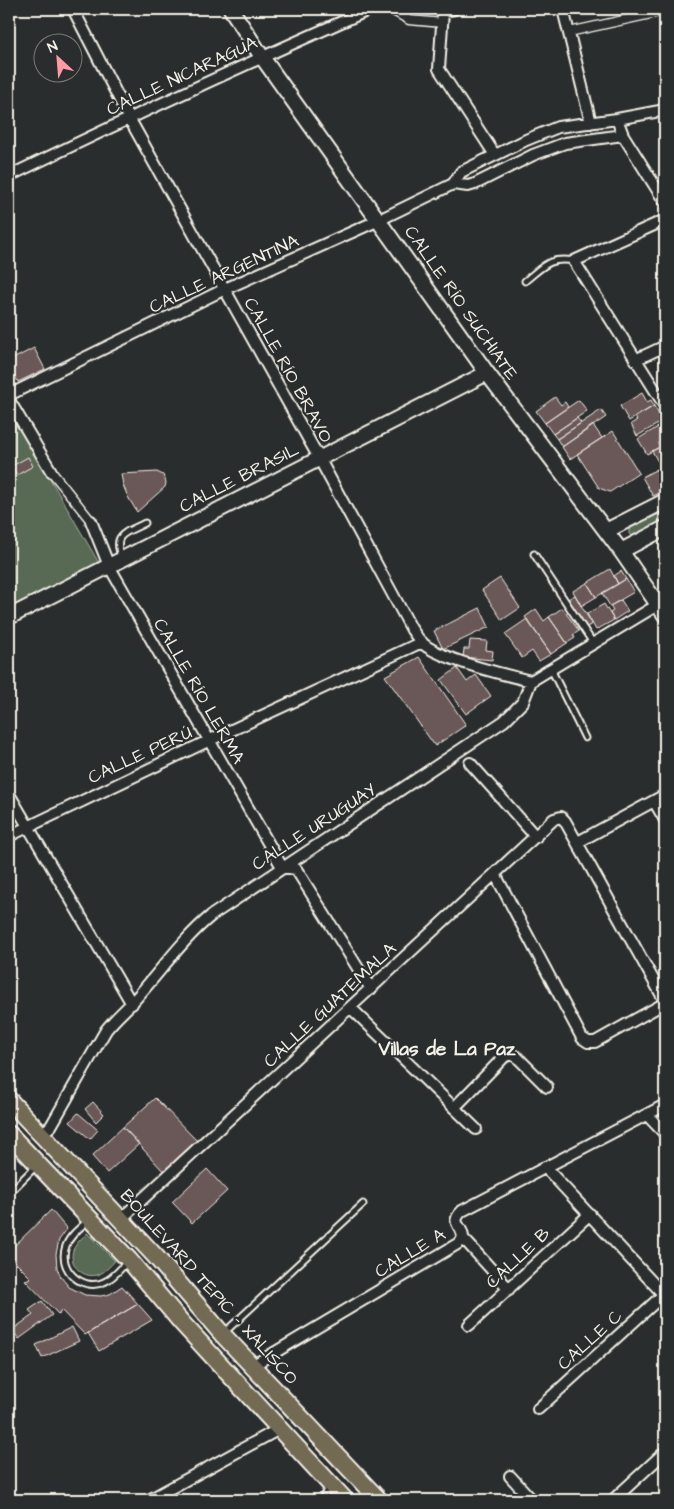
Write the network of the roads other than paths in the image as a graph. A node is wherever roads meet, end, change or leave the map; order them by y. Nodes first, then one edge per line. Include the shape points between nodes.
1 (73, 9) edge
2 (231, 9) edge
3 (371, 9) edge
4 (390, 9) edge
5 (454, 9) edge
6 (563, 9) edge
7 (665, 11) edge
8 (443, 23) junction
9 (569, 32) junction
10 (262, 56) junction
11 (665, 110) edge
12 (129, 118) junction
13 (617, 119) junction
14 (592, 123) junction
15 (623, 135) junction
16 (496, 155) junction
17 (9, 176) edge
18 (453, 184) junction
19 (665, 202) edge
20 (379, 220) junction
21 (665, 220) edge
22 (574, 261) junction
23 (525, 281) dead end
24 (225, 289) junction
25 (665, 346) edge
26 (636, 360) junction
27 (487, 373) junction
28 (9, 395) edge
29 (9, 400) edge
30 (665, 406) edge
31 (319, 458) junction
32 (51, 471) joint
33 (665, 501) edge
34 (91, 521) joint
35 (145, 523) dead end
36 (665, 528) edge
37 (606, 531) junction
38 (621, 551) junction
39 (534, 554) dead end
40 (122, 559) junction
41 (109, 566) junction
42 (662, 609) edge
43 (9, 617) edge
44 (422, 642) junction
45 (593, 643) junction
46 (551, 668) junction
47 (531, 681) junction
48 (585, 738) dead end
49 (208, 740) junction
50 (470, 764) dead end
51 (9, 794) edge
52 (665, 795) edge
53 (654, 801) junction
54 (665, 820) edge
55 (28, 826) junction
56 (9, 836) edge
57 (536, 837) junction
58 (578, 842) junction
59 (282, 867) junction
60 (495, 874) junction
61 (371, 989) junction
62 (665, 1002) edge
63 (132, 1004) junction
64 (351, 1008) junction
65 (547, 1087) dead end
66 (9, 1100) edge
67 (665, 1105) edge
68 (454, 1108) junction
69 (647, 1115) junction
70 (9, 1116) edge
71 (476, 1129) dead end
72 (9, 1134) edge
73 (40, 1134) junction
74 (665, 1134) edge
75 (37, 1165) junction
76 (545, 1167) junction
77 (9, 1193) edge
78 (363, 1204) dead end
79 (590, 1214) junction
80 (90, 1220) junction
81 (121, 1220) junction
82 (463, 1238) junction
83 (156, 1257) junction
84 (129, 1260) junction
85 (509, 1289) junction
86 (665, 1295) edge
87 (182, 1323) junction
88 (469, 1325) dead end
89 (223, 1334) junction
90 (252, 1366) junction
91 (538, 1410) dead end
92 (279, 1429) junction
93 (665, 1452) edge
94 (342, 1460) junction
95 (510, 1476) dead end
96 (329, 1484) junction
97 (149, 1500) edge
98 (322, 1500) edge
99 (345, 1500) edge
100 (379, 1500) edge
101 (532, 1500) edge
102 (613, 1500) edge

1 - 12 street, CALLE RÍO BRAVO
2 - 10 main road, CALLE RÍO SUCHIATE
3 - 10 street, CALLE NICARAGUA
4 - 8 street via 410,20
5 - 8 street via 443,11
6 - 9 street
7 - 9 street
8 - 16 street via 439,69
9 - 14 street
10 - 12 street, CALLE NICARAGUA
10 - 20 main road, CALLE RÍO SUCHIATE
11 - 13 street
12 - 17 street, CALLE NICARAGUA
12 - 24 street, CALLE RÍO BRAVO
13 - 14 street
13 - 15 street
14 - 16 street via 558,127
15 - 18 street via 565,143 475,184
15 - 19 street
16 - 18 street via 461,172
18 - 20 street, CALLE ARGENTINA
20 - 24 street, CALLE ARGENTINA
20 - 27 main road, CALLE RÍO SUCHIATE
21 - 22 street
22 - 23 lane via 550,261
22 - 26 street
24 - 28 street, CALLE ARGENTINA
24 - 31 street, CALLE RÍO BRAVO
25 - 26 street
26 - 30 street
27 - 31 main road, CALLE BRASIL
27 - 37 main road, CALLE RÍO SUCHIATE
29 - 32 street, CALLE RÍO LERMA
31 - 40 main road, CALLE BRASIL
31 - 44 street, CALLE RÍO BRAVO via 412,630
32 - 34 street, CALLE RÍO LERMA
33 - 37 main road
34 - 41 street, CALLE RÍO LERMA
35 - 40 lane via 118,539 117,547
36 - 38 main road
37 - 38 main road, CALLE RÍO SUCHIATE
38 - 42 main road, CALLE RÍO SUCHIATE
39 - 45 lane
40 - 41 main road, CALLE BRASIL
41 - 43 main road, CALLE BRASIL
41 - 49 street, CALLE RÍO LERMA
42 - 45 street
44 - 47 street, CALLE RÍO BRAVO via 453,658
44 - 49 street, CALLE PERÚ
45 - 46 street
46 - 47 street
46 - 48 lane
47 - 59 street, CALLE URUGUAY via 523,702 504,721
49 - 55 street, CALLE PERÚ
49 - 59 street, CALLE RÍO LERMA
50 - 57 street
51 - 55 street
52 - 53 street
53 - 54 street
53 - 58 street
55 - 56 street, CALLE PERÚ
55 - 63 street
57 - 58 street, CALLE GUATEMALA via 554,819 561,817
57 - 60 street, CALLE GUATEMALA
58 - 62 street
59 - 61 street via 296,869
59 - 63 street, CALLE URUGUAY via 198,926
60 - 61 street, CALLE GUATEMALA
60 - 62 street via 582,1038 595,1042
61 - 64 street, CALLE GUATEMALA
63 - 73 street, CALLE URUGUAY via 115,1017 51,1126
64 - 68 street
64 - 81 street, CALLE GUATEMALA
65 - 68 street via 510,1054
66 - 73 main road, BOULEVARD TEPIC - XALISCO
67 - 69 street, CALLE A
68 - 71 street
69 - 74 street
69 - 76 street, CALLE A
70 - 73 main road via 21,1128
72 - 75 main road
73 - 81 main road, BOULEVARD TEPIC - XALISCO
75 - 77 lane
75 - 80 main road
76 - 79 street
76 - 82 street, CALLE A via 462,1211 456,1223
78 - 89 lane
79 - 85 street, CALLE B
79 - 86 street
80 - 83 main road via 108,1216 142,1253
80 - 84 main road
80 - 84 lane via 66,1246 65,1265 70,1273 86,1284 105,1282
81 - 83 main road, BOULEVARD TEPIC - XALISCO
82 - 85 street
82 - 90 street, CALLE A
83 - 89 main road, BOULEVARD TEPIC - XALISCO
84 - 87 main road
85 - 88 street, CALLE B
86 - 91 street, CALLE C
87 - 90 main road via 196,1322 239,1361
87 - 92 main road
89 - 90 main road, BOULEVARD TEPIC - XALISCO
90 - 94 main road, BOULEVARD TEPIC - XALISCO
92 - 94 main road via 293,1429 318,1455
92 - 96 main road
92 - 97 street
93 - 102 street
94 - 100 main road, BOULEVARD TEPIC - XALISCO
95 - 101 street
96 - 98 lane
96 - 99 main road

